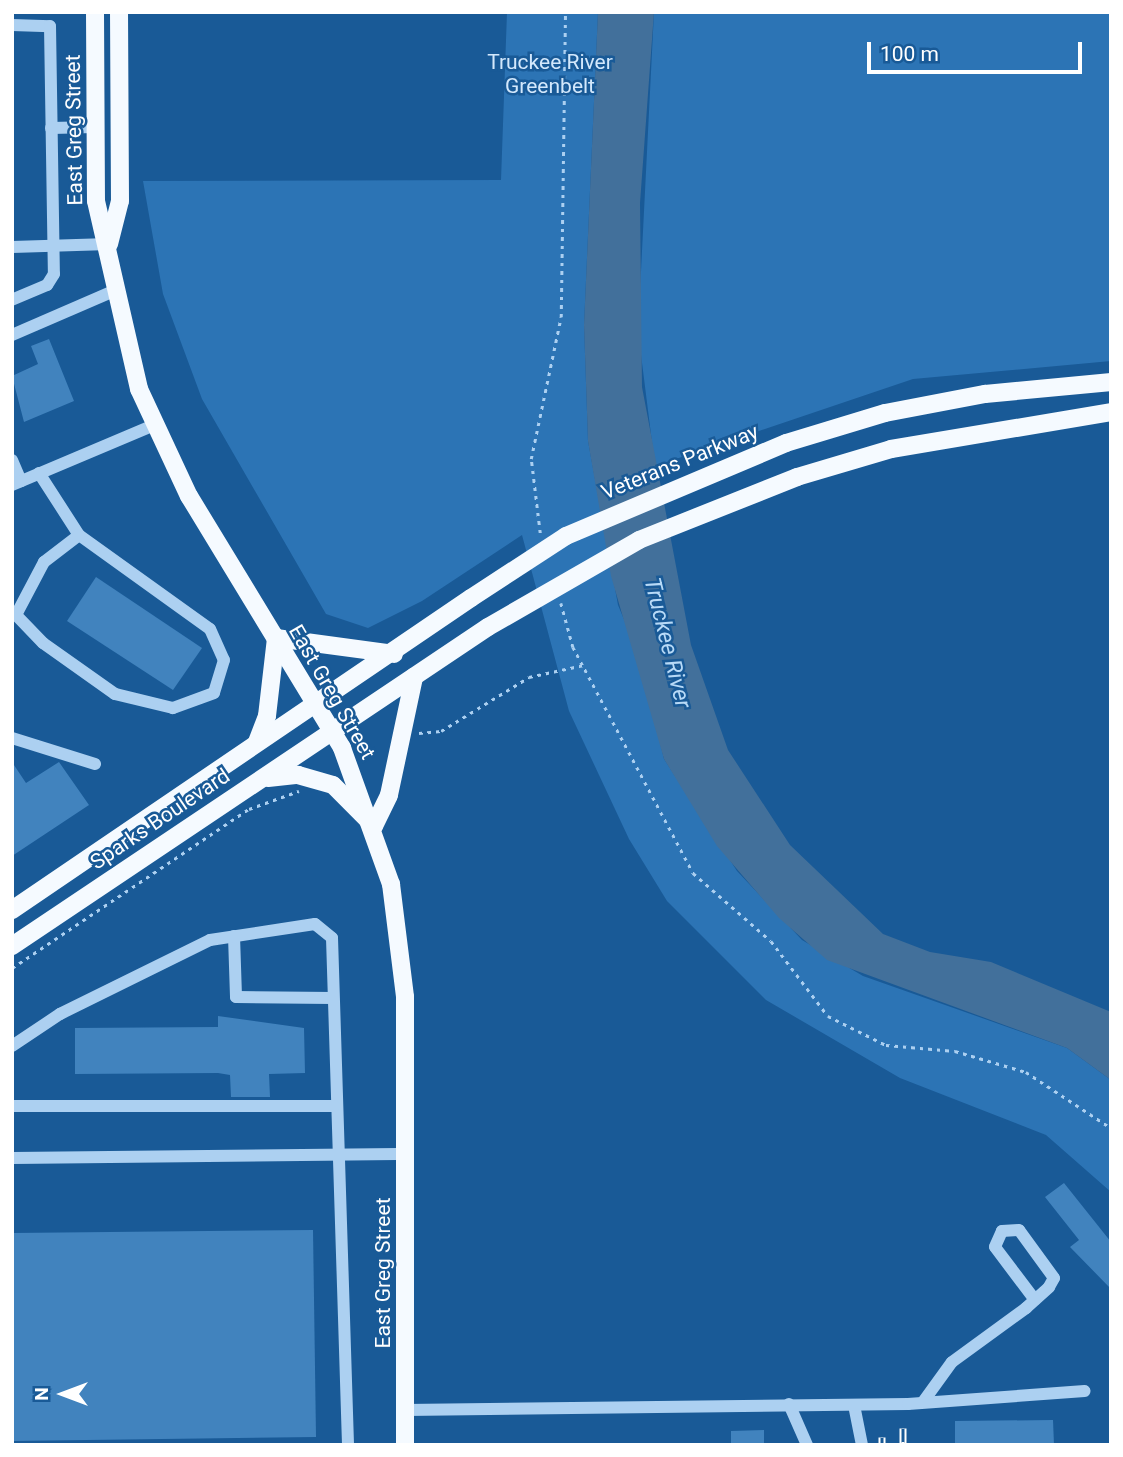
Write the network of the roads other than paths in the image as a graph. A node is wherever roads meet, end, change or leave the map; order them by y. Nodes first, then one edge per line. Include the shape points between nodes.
1 (95, 12) edge
2 (120, 12) edge
3 (51, 19) edge
4 (12, 24) edge
5 (96, 127) junction
6 (51, 128) junction
7 (109, 244) junction
8 (51, 246) junction
9 (12, 247) edge
10 (116, 290) junction
11 (12, 300) edge
12 (12, 335) edge
13 (1111, 382) edge
14 (1111, 412) edge
15 (152, 426) junction
16 (12, 460) edge
17 (39, 473) junction
18 (16, 483) edge
19 (79, 535) junction
20 (276, 638) junction
21 (394, 654) junction
22 (414, 677) junction
23 (315, 706) junction
24 (332, 732) junction
25 (12, 738) edge
26 (257, 742) junction
27 (96, 764) dead end
28 (258, 781) junction
29 (374, 826) junction
30 (12, 909) edge
31 (234, 936) junction
32 (12, 946) edge
33 (333, 998) junction
34 (12, 1046) edge
35 (12, 1106) edge
36 (334, 1106) junction
37 (398, 1154) dead end
38 (344, 1155) junction
39 (12, 1158) edge
40 (1035, 1300) junction
41 (1085, 1391) dead end
42 (923, 1402) junction
43 (789, 1404) junction
44 (854, 1405) junction
45 (405, 1410) junction
46 (348, 1445) edge
47 (405, 1445) edge
48 (807, 1445) edge
49 (862, 1445) edge

1 - 5 main road, East Greg Street
2 - 7 main road, East Greg Street via 120,201
3 - 4 street
3 - 6 street
5 - 6 street
5 - 7 main road, East Greg Street via 96,201
6 - 8 street
7 - 8 street
7 - 10 main road, East Greg Street
8 - 9 street
8 - 11 street via 54,274 47,285
10 - 12 street
10 - 15 main road, East Greg Street
13 - 21 main road, Veterans Parkway, bridge via 972,397 885,413 786,443 566,536
14 - 22 main road, bridge via 891,449 797,477 639,540 488,627
15 - 17 street
15 - 20 main road, East Greg Street
16 - 18 street
17 - 18 street
17 - 19 street
19 - 19 street via 210,629 224,660 214,692 173,708 115,694 43,643 16,615 44,562
20 - 21 main road
20 - 23 main road, East Greg Street
20 - 26 main road via 267,716
21 - 23 main road, Veterans Parkway
22 - 24 main road
22 - 29 main road via 389,795
23 - 24 main road, East Greg Street
23 - 26 main road, Sparks Boulevard
24 - 28 main road, Sparks Boulevard
24 - 29 main road, East Greg Street
25 - 27 street
26 - 30 main road, Sparks Boulevard
28 - 29 main road via 280,775 316,779 354,800
28 - 32 main road, Sparks Boulevard
29 - 45 main road, East Greg Street via 393,896 404,986
31 - 33 street via 236,998
31 - 33 street via 315,924 332,938
31 - 34 street via 210,940 110,989
33 - 36 street
35 - 36 street via 214,1110
36 - 38 street
37 - 38 street
38 - 39 street
38 - 46 street
40 - 40 street via 1054,1278 1049,1265 1019,1230 1002,1231 995,1247
40 - 42 street via 952,1362
41 - 42 street
42 - 44 street
43 - 44 street
43 - 45 street
43 - 48 street
44 - 49 street
45 - 47 main road, East Greg Street

